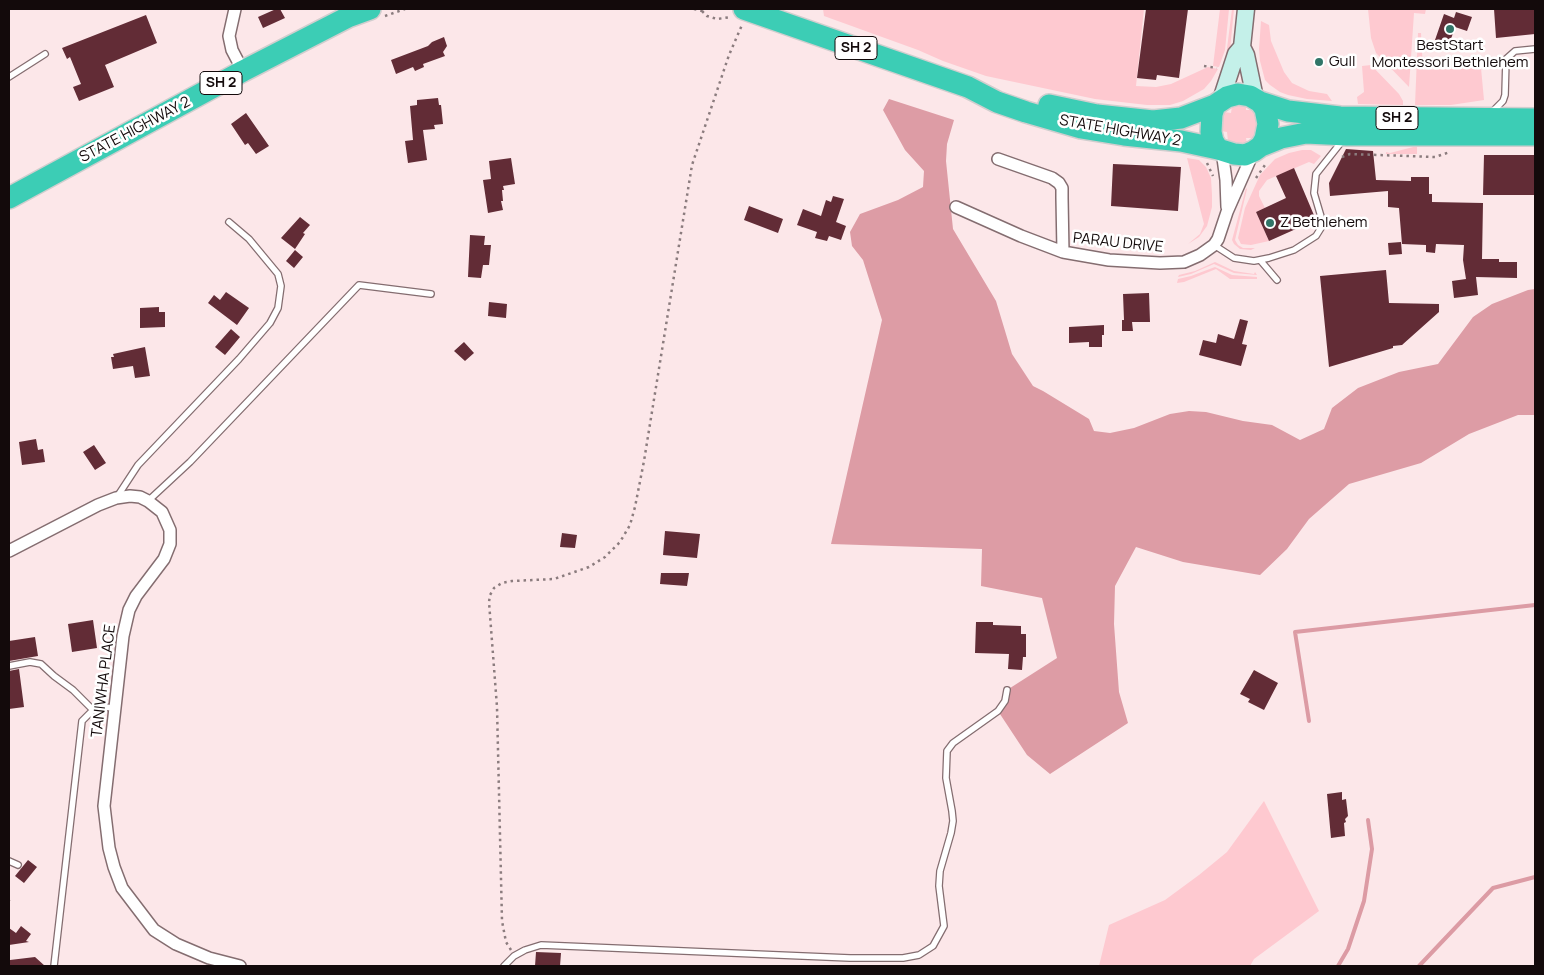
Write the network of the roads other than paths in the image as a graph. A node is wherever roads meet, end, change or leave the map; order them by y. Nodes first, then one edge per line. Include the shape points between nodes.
1 (235, 9) edge
2 (370, 9) edge
3 (746, 9) edge
4 (1246, 9) edge
5 (1242, 47) junction
6 (1535, 49) edge
7 (45, 54) dead end
8 (243, 71) junction
9 (9, 77) edge
10 (968, 87) junction
11 (1258, 100) junction
12 (1218, 103) junction
13 (1486, 119) junction
14 (1535, 119) edge
15 (1347, 135) junction
16 (1535, 135) edge
17 (1220, 150) junction
18 (1262, 152) junction
19 (998, 159) dead end
20 (9, 198) edge
21 (956, 207) dead end
22 (1227, 212) junction
23 (229, 222) dead end
24 (1214, 245) junction
25 (1063, 252) junction
26 (1260, 260) junction
27 (1277, 280) dead end
28 (431, 294) dead end
29 (116, 498) junction
30 (148, 501) junction
31 (9, 551) edge
32 (9, 666) edge
33 (1007, 690) dead end
34 (114, 708) junction
35 (93, 710) junction
36 (9, 861) edge
37 (18, 865) dead end
38 (54, 966) edge
39 (240, 966) edge
40 (504, 966) edge

1 - 8 street via 229,36
2 - 8 highway, STATE HIGHWAY 2 / SH 2
3 - 10 highway, STATE HIGHWAY 2 / SH 2
4 - 5 street
5 - 11 street
5 - 12 street via 1236,54
6 - 13 lane via 1516,51 1506,59 1506,95
7 - 9 lane
8 - 20 highway, STATE HIGHWAY 2 / SH 2
10 - 12 highway, STATE HIGHWAY 2 / SH 2 via 1071,110 1133,119 1181,118
10 - 17 highway, STATE HIGHWAY 2 / SH 2 via 997,102 1081,128 1180,141
11 - 12 highway, SH 2 via 1238,94
11 - 13 highway, SH 2 via 1288,111 1340,117
11 - 18 highway via 1265,109 1268,124
12 - 17 highway via 1212,114 1211,132
13 - 14 highway, SH 2
15 - 16 highway, SH 2
15 - 18 highway, SH 2 via 1306,132 1274,141
15 - 26 lane via 1316,174 1314,193 1322,220 1316,236 1294,250
17 - 18 highway, SH 2 via 1245,155
17 - 22 street via 1226,180
18 - 22 street
19 - 25 street via 1059,183
21 - 25 street, PARAU DRIVE
22 - 24 street via 1221,235
23 - 29 lane via 249,239 278,274 281,286 278,308 270,323 239,359 138,466
24 - 25 street, PARAU DRIVE via 1192,259 1175,263 1109,260
24 - 26 lane via 1234,258
26 - 27 lane
28 - 30 lane via 359,285 190,462
29 - 30 street via 130,496
29 - 31 street
30 - 34 street, TANIWHA PLACE via 162,512 167,521 170,544 164,559 129,610
32 - 35 lane via 30,662 42,664
33 - 40 lane via 1005,702 998,711 953,743 947,751 946,778 952,821 940,871 944,926 933,946 919,955 850,958 552,945 534,947 514,956
34 - 35 lane
34 - 39 street, TANIWHA PLACE via 104,806 109,848 122,888 154,930 209,958
35 - 38 lane via 82,721
36 - 37 lane

